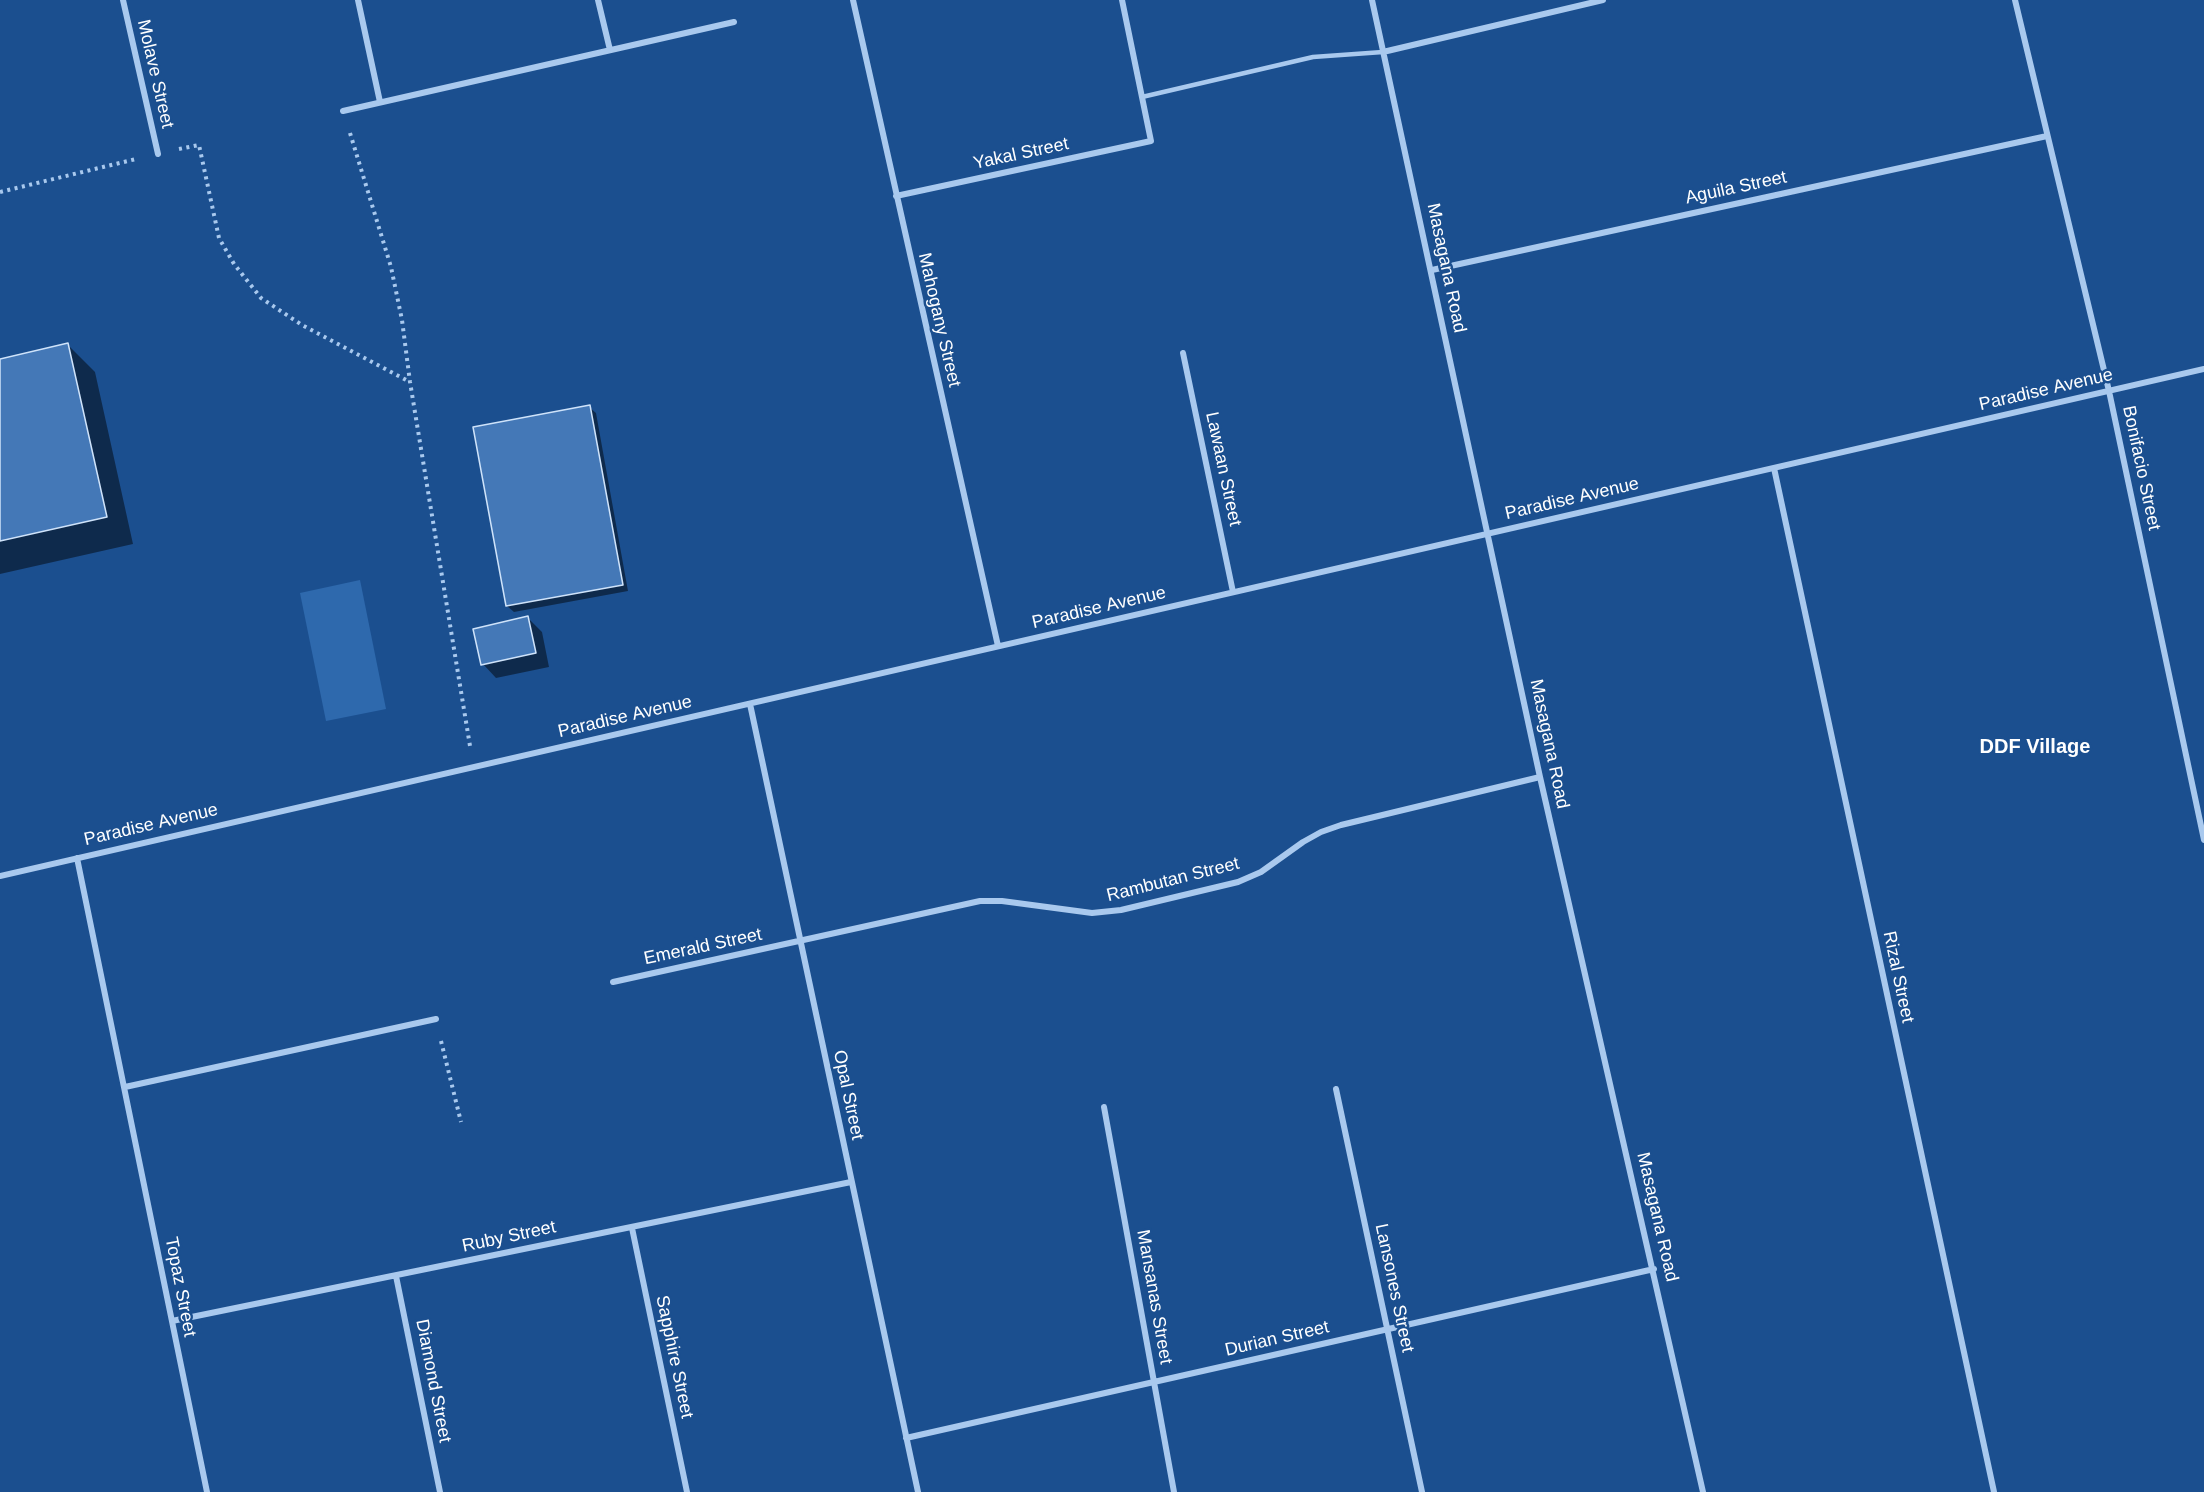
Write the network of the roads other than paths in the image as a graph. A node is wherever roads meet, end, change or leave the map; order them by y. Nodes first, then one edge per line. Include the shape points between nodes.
1 (123, 0) edge
2 (358, 0) edge
3 (598, 0) edge
4 (853, 0) edge
5 (1122, 0) edge
6 (1372, 0) edge
7 (1604, 0) edge
8 (2015, 0) edge
9 (734, 22) dead end
10 (610, 50) junction
11 (1383, 52) junction
12 (1142, 97) junction
13 (380, 102) junction
14 (343, 111) road end
15 (2047, 136) junction
16 (158, 154) road end
17 (896, 196) junction
18 (1432, 270) junction
19 (1183, 353) dead end
20 (2204, 369) edge
21 (2109, 391) junction
22 (1774, 468) junction
23 (1488, 534) junction
24 (1233, 592) junction
25 (998, 646) junction
26 (750, 704) junction
27 (1540, 777) junction
28 (2204, 840) edge
29 (76, 858) junction
30 (0, 876) edge
31 (799, 942) junction
32 (614, 982) dead end
33 (436, 1019) road end
34 (125, 1087) junction
35 (1336, 1089) dead end
36 (1104, 1107) dead end
37 (851, 1182) junction
38 (632, 1227) junction
39 (1654, 1269) junction
40 (396, 1276) junction
41 (172, 1321) junction
42 (1388, 1329) junction
43 (1154, 1382) junction
44 (906, 1437) junction
45 (207, 1492) edge
46 (440, 1492) edge
47 (687, 1492) edge
48 (918, 1492) edge
49 (1174, 1492) edge
50 (1422, 1492) edge
51 (1703, 1492) edge
52 (1994, 1492) edge

1 - 16 street, Molave Street
2 - 13 street
3 - 10 street
4 - 17 street, Mahogany Street
5 - 12 street
6 - 11 street, Masagana Road
7 - 11 street
8 - 15 street, Bonifacio Street
9 - 10 street
10 - 13 street
11 - 12 lane via 1313,57
11 - 18 street, Masagana Road
12 - 17 street, Yakal Street via 1152,141
13 - 14 street
15 - 18 street, Aguila Street
15 - 21 street, Bonifacio Street
17 - 25 street, Mahogany Street
18 - 23 street, Masagana Road
19 - 24 street, Lawaan Street
20 - 21 street, Paradise Avenue
21 - 22 street, Paradise Avenue
21 - 28 street, Bonifacio Street
22 - 23 street, Paradise Avenue
22 - 52 street, Rizal Street
23 - 24 street, Paradise Avenue
23 - 27 street, Masagana Road
24 - 25 street, Paradise Avenue
25 - 26 street, Paradise Avenue
26 - 29 street, Paradise Avenue
26 - 31 street, Opal Street
27 - 31 street, Rambutan Street via 1341,825 1303,842 1261,872 1238,882 1121,910 1092,913 980,901
27 - 39 street, Masagana Road
29 - 30 street, Paradise Avenue
29 - 34 street, Topaz Street
31 - 32 street, Emerald Street
31 - 37 street, Opal Street
33 - 34 street
34 - 41 street, Topaz Street
35 - 42 street, Lansones Street
36 - 43 street, Mansanas Street
37 - 38 street, Ruby Street
37 - 44 street, Opal Street
38 - 40 street, Ruby Street
38 - 47 street, Sapphire Street
39 - 42 street, Durian Street
39 - 51 street, Masagana Road
40 - 41 street, Ruby Street
40 - 46 street, Diamond Street
41 - 45 street, Topaz Street
42 - 43 street, Durian Street
42 - 50 street, Lansones Street
43 - 44 street, Durian Street
43 - 49 street, Mansanas Street
44 - 48 street, Opal Street

